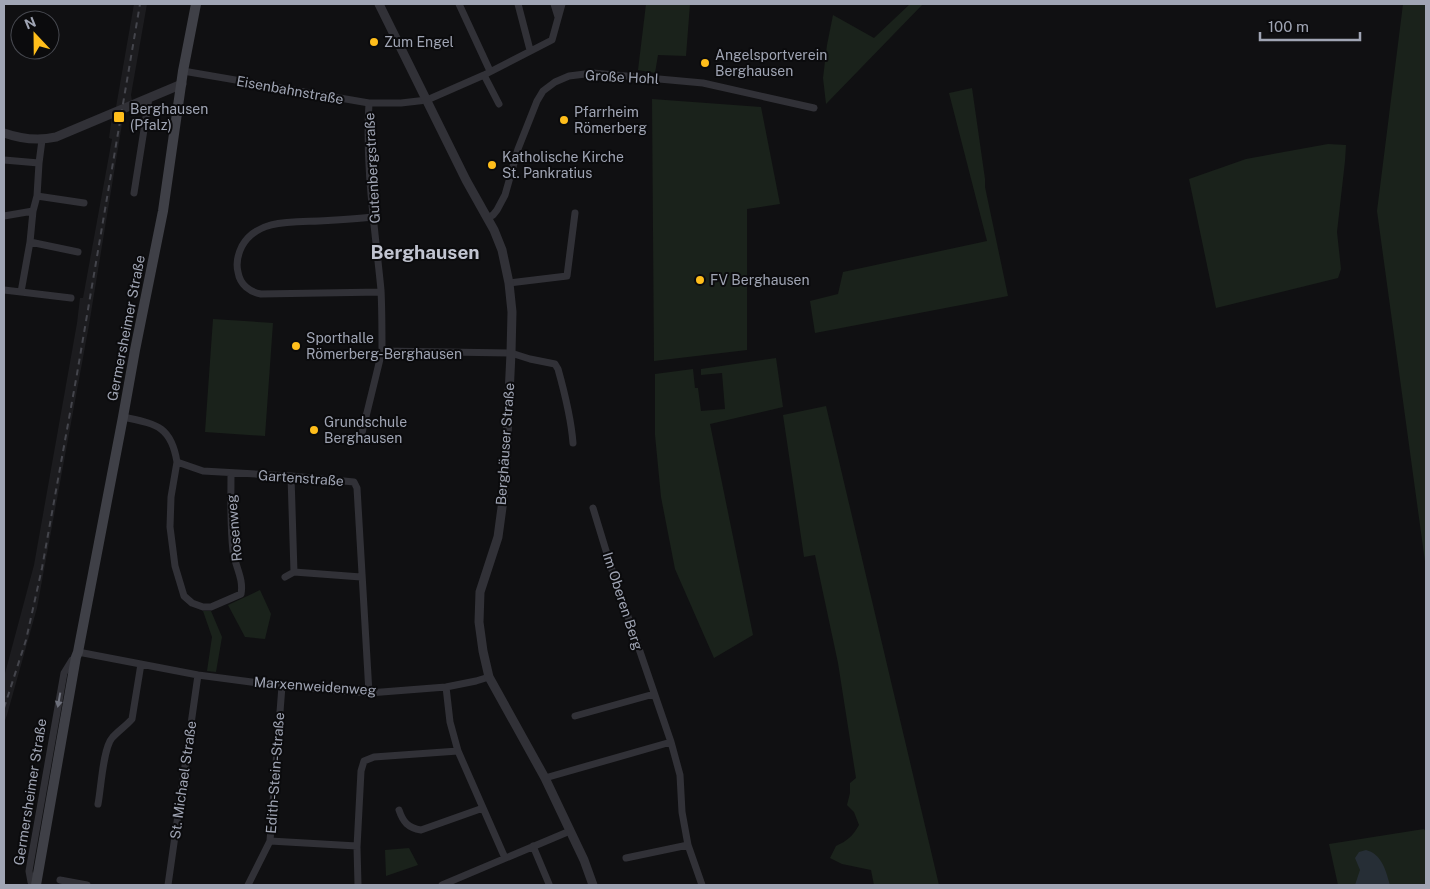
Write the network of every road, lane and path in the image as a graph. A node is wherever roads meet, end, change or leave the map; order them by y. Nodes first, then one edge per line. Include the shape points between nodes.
1 (196, 4) edge
2 (379, 4) edge
3 (459, 4) edge
4 (518, 4) edge
5 (554, 4) edge
6 (562, 4) edge
7 (558, 17) junction
8 (530, 50) junction
9 (183, 71) junction
10 (487, 73) junction
11 (182, 84) junction
12 (149, 98) junction
13 (427, 100) junction
14 (369, 104) junction
15 (499, 104) dead end
16 (814, 108) dead end
17 (4, 133) edge
18 (42, 140) junction
19 (4, 160) edge
20 (39, 163) junction
21 (134, 193) dead end
22 (37, 196) junction
23 (84, 203) dead end
24 (33, 211) junction
25 (576, 213) dead end
26 (4, 216) edge
27 (373, 218) junction
28 (487, 218) junction
29 (30, 242) junction
30 (78, 252) dead end
31 (509, 283) junction
32 (4, 290) edge
33 (21, 292) junction
34 (381, 292) junction
35 (72, 298) dead end
36 (382, 351) junction
37 (511, 353) junction
38 (123, 417) junction
39 (361, 437) dead end
40 (573, 443) dead end
41 (177, 462) junction
42 (230, 473) junction
43 (291, 476) junction
44 (593, 508) dead end
45 (294, 572) junction
46 (285, 577) dead end
47 (361, 577) junction
48 (77, 654) junction
49 (141, 664) junction
50 (198, 675) junction
51 (490, 677) junction
52 (282, 686) junction
53 (446, 687) junction
54 (369, 693) junction
55 (654, 694) junction
56 (575, 716) dead end
57 (671, 742) junction
58 (458, 751) junction
59 (545, 778) junction
60 (98, 804) dead end
61 (483, 808) junction
62 (399, 810) dead end
63 (570, 831) junction
64 (270, 840) junction
65 (688, 845) junction
66 (358, 846) junction
67 (533, 846) junction
68 (504, 858) junction
69 (626, 858) dead end
70 (60, 880) dead end
71 (36, 884) edge
72 (549, 884) edge
73 (86, 885) edge
74 (168, 885) edge
75 (248, 885) edge
76 (358, 885) edge
77 (442, 885) edge
78 (593, 885) edge
79 (702, 885) edge

1 - 9 main road, Germersheimer Straße
2 - 13 street, Berghäuser Straße
3 - 10 street
4 - 8 street
5 - 7 street
6 - 7 street
7 - 8 street, Eisenbahnstraße via 552,40
8 - 10 street, Eisenbahnstraße
9 - 11 main road, Germersheimer Straße
9 - 14 street, Eisenbahnstraße
10 - 13 street, Eisenbahnstraße
10 - 15 street
11 - 12 street
11 - 38 main road, Germersheimer Straße via 163,211
12 - 18 street via 70,132
12 - 21 street
13 - 14 street, Eisenbahnstraße
13 - 28 street, Berghäuser Straße
14 - 27 street, Gutenbergstraße
16 - 28 street, Große Hohl via 703,83 594,73 569,76 543,91 537,101 518,148 505,195 497,210
17 - 18 street
18 - 20 street
19 - 20 street
20 - 22 street
22 - 23 street
22 - 24 street
24 - 26 street
24 - 29 street
25 - 31 street via 567,276
27 - 34 street, Gutenbergstraße
27 - 34 street via 282,223 260,229 241,248 238,276 246,288 262,294
28 - 31 street, Berghäuser Straße via 502,250
29 - 30 street
29 - 33 street
31 - 37 street, Berghäuser Straße
32 - 33 street
33 - 35 street
34 - 36 street, Gutenbergstraße
36 - 37 street
36 - 39 street, Gutenbergstraße
37 - 40 street via 555,364 568,403
37 - 51 street, Berghäuser Straße via 503,500 498,537 480,592 479,622
38 - 41 street via 153,424 168,434
38 - 48 main road, Germersheimer Straße
41 - 42 street, Gartenstraße via 203,471
41 - 42 street, Rosenweg via 170,507 175,566 184,596 203,607 211,607 241,594 232,534
42 - 43 street, Gartenstraße
43 - 45 street
43 - 47 street, Gartenstraße via 354,482
44 - 55 street, Im Oberen Berg
45 - 46 street
45 - 47 street
47 - 54 street, Gartenstraße
48 - 49 street, Marxenweidenweg
48 - 71 main road, Germersheimer Straße
49 - 50 street, Marxenweidenweg
49 - 60 street via 132,719 111,739 107,748
50 - 52 street, Marxenweidenweg
50 - 74 street, St. Michael Straße
51 - 53 street, Marxenweidenweg
51 - 59 street, Berghäuser Straße
52 - 54 street, Marxenweidenweg
52 - 64 street, Edith-Stein-Straße
53 - 54 street, Marxenweidenweg
53 - 58 street via 450,722
55 - 56 street
55 - 57 street, Im Oberen Berg
57 - 59 street
57 - 65 street, Im Oberen Berg via 680,775
58 - 61 street
58 - 66 street via 374,757 364,761
59 - 63 street, Berghäuser Straße
61 - 62 street via 421,830 412,829 402,819
61 - 68 street
63 - 67 street
63 - 78 street, Berghäuser Straße
64 - 66 street
64 - 75 street, Edith-Stein-Straße
65 - 69 street
65 - 79 street, Im Oberen Berg
66 - 76 street
67 - 68 street
67 - 72 street
68 - 77 street
70 - 73 street

